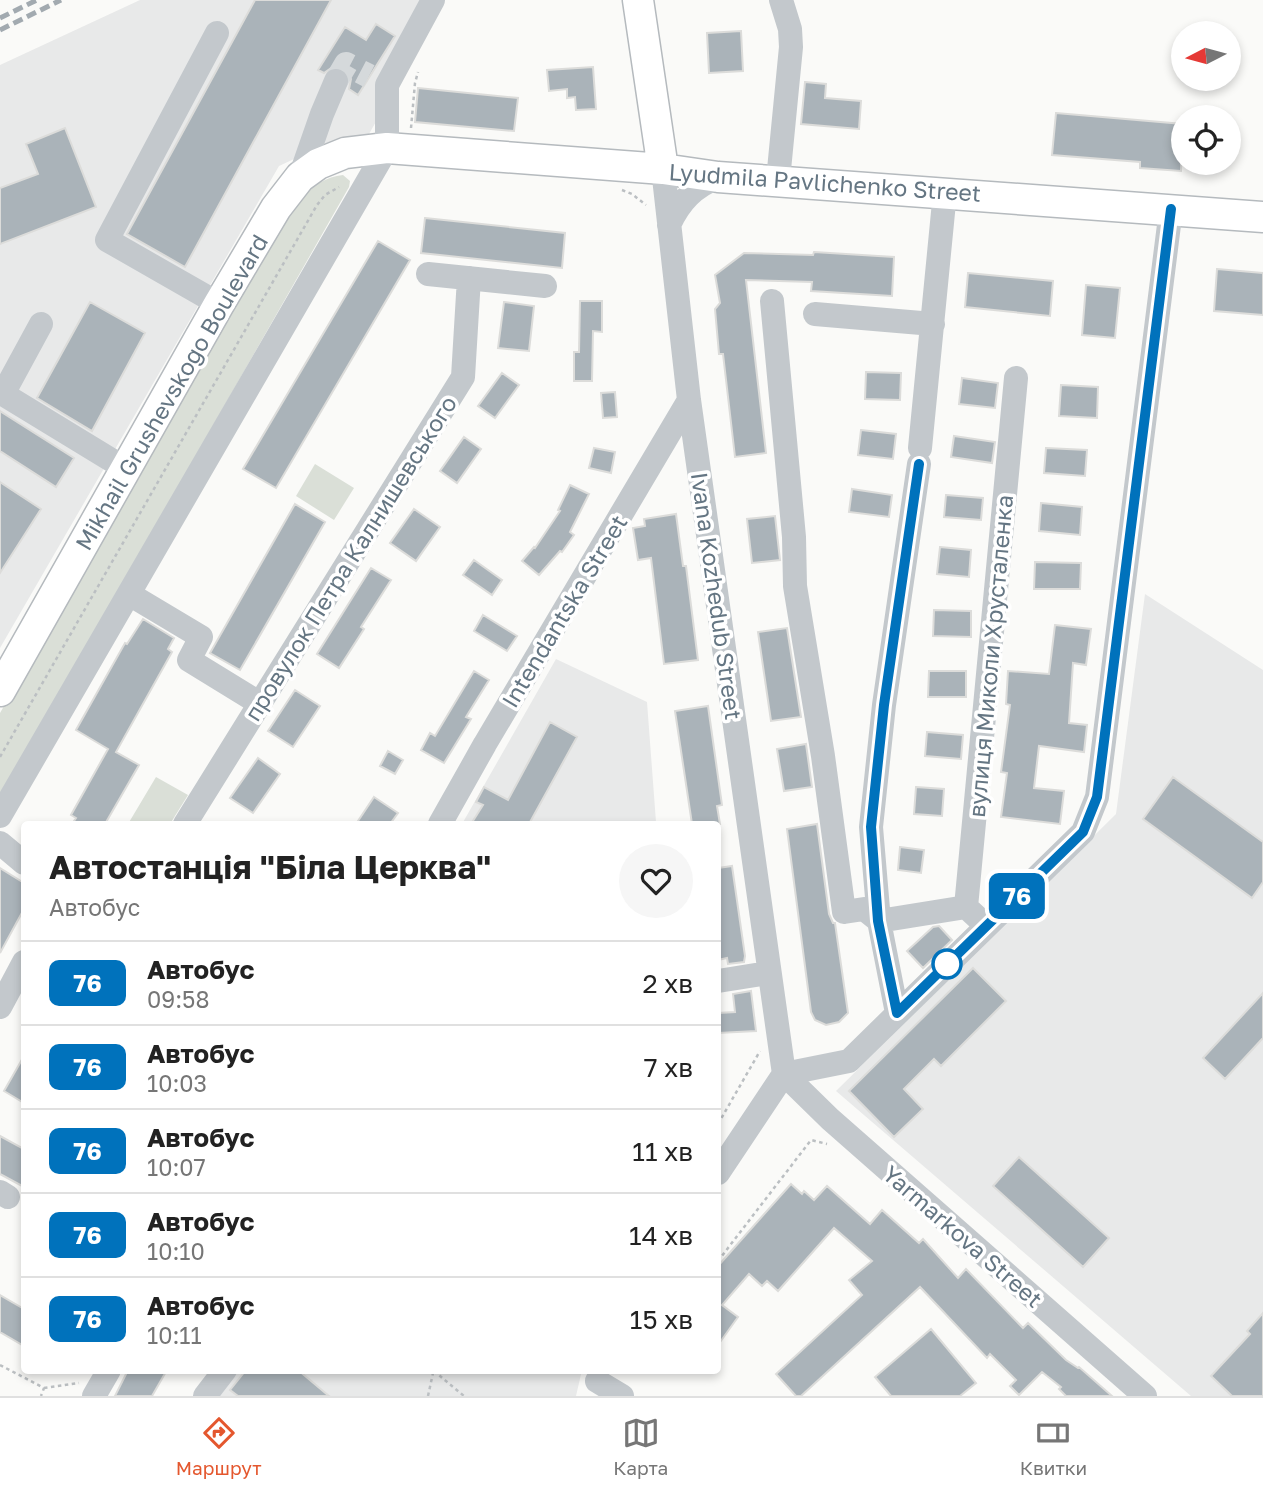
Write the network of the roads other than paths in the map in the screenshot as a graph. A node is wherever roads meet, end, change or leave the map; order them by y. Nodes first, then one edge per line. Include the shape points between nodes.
1 (433, 0) edge
2 (638, 0) edge
3 (781, 0) edge
4 (217, 33) dead end
5 (336, 81) tunnel mouth
6 (656, 126) junction
7 (387, 148) junction
8 (663, 169) junction
9 (708, 175) junction
10 (300, 177) junction
11 (617, 178) junction
12 (778, 180) junction
13 (946, 192) junction
14 (1171, 209) junction
15 (661, 211) junction
16 (1263, 217) edge
17 (428, 274) dead end
18 (469, 278) junction
19 (545, 286) dead end
20 (772, 301) dead end
21 (219, 304) junction
22 (814, 314) dead end
23 (41, 324) dead end
24 (933, 324) junction
25 (1016, 377) dead end
26 (690, 400) junction
27 (126, 469) junction
28 (129, 594) junction
29 (0, 691) edge
30 (259, 703) junction
31 (0, 816) edge
32 (187, 821) edge
33 (442, 821) edge
34 (0, 843) edge
35 (21, 860) edge
36 (967, 907) junction
37 (878, 921) junction
38 (986, 926) junction
39 (21, 968) edge
40 (768, 973) junction
41 (721, 981) edge
42 (0, 1007) edge
43 (897, 1013) junction
44 (784, 1073) junction
45 (721, 1168) edge
46 (222, 1374) edge
47 (596, 1382) edge
48 (205, 1396) edge
49 (622, 1396) edge
50 (1145, 1396) edge

1 - 7 street via 378,80
2 - 6 main road, Ivana Kozhedub Street
3 - 12 street via 791,47
4 - 21 street via 107,240
5 - 10 street
6 - 8 main road, Ivana Kozhedub Street
6 - 9 main road via 679,161
6 - 11 main road via 651,143
7 - 10 main road, Mikhail Grushevskogo Boulevard via 345,153
7 - 11 main road, Lyudmila Pavlichenko Street
7 - 28 street
8 - 9 main road, Lyudmila Pavlichenko Street
8 - 11 main road, Lyudmila Pavlichenko Street
8 - 15 street, Ivana Kozhedub Street
9 - 12 main road, Lyudmila Pavlichenko Street
9 - 15 street via 676,210
10 - 21 main road, Mikhail Grushevskogo Boulevard via 276,208
11 - 15 street via 639,176 653,187
12 - 13 main road, Lyudmila Pavlichenko Street
13 - 14 main road, Lyudmila Pavlichenko Street
13 - 24 street
14 - 16 main road, Lyudmila Pavlichenko Street
14 - 38 street via 1097,797 1083,832
15 - 26 street, Ivana Kozhedub Street
17 - 18 street
18 - 19 street
18 - 30 street, провулок Петра Калнишевського via 463,377
20 - 37 street via 795,586 844,912 864,909
21 - 27 main road, Mikhail Grushevskogo Boulevard
22 - 24 street
23 - 27 street via 3,394
24 - 37 street via 871,827
25 - 36 street, вулиця Миколи Хрусталенка
26 - 33 street, Intendantska Street
26 - 40 street, Ivana Kozhedub Street
27 - 29 main road, Mikhail Grushevskogo Boulevard
28 - 30 street via 201,637 189,660
28 - 31 street
30 - 32 street, провулок Петра Калнишевського
34 - 35 street
36 - 37 street
36 - 38 street
37 - 43 street
38 - 43 street
39 - 42 street
40 - 41 street
40 - 44 street, Ivana Kozhedub Street
43 - 44 street via 849,1061
44 - 45 street
44 - 50 street, Yarmarkova Street via 830,1119
46 - 48 street
47 - 49 street

